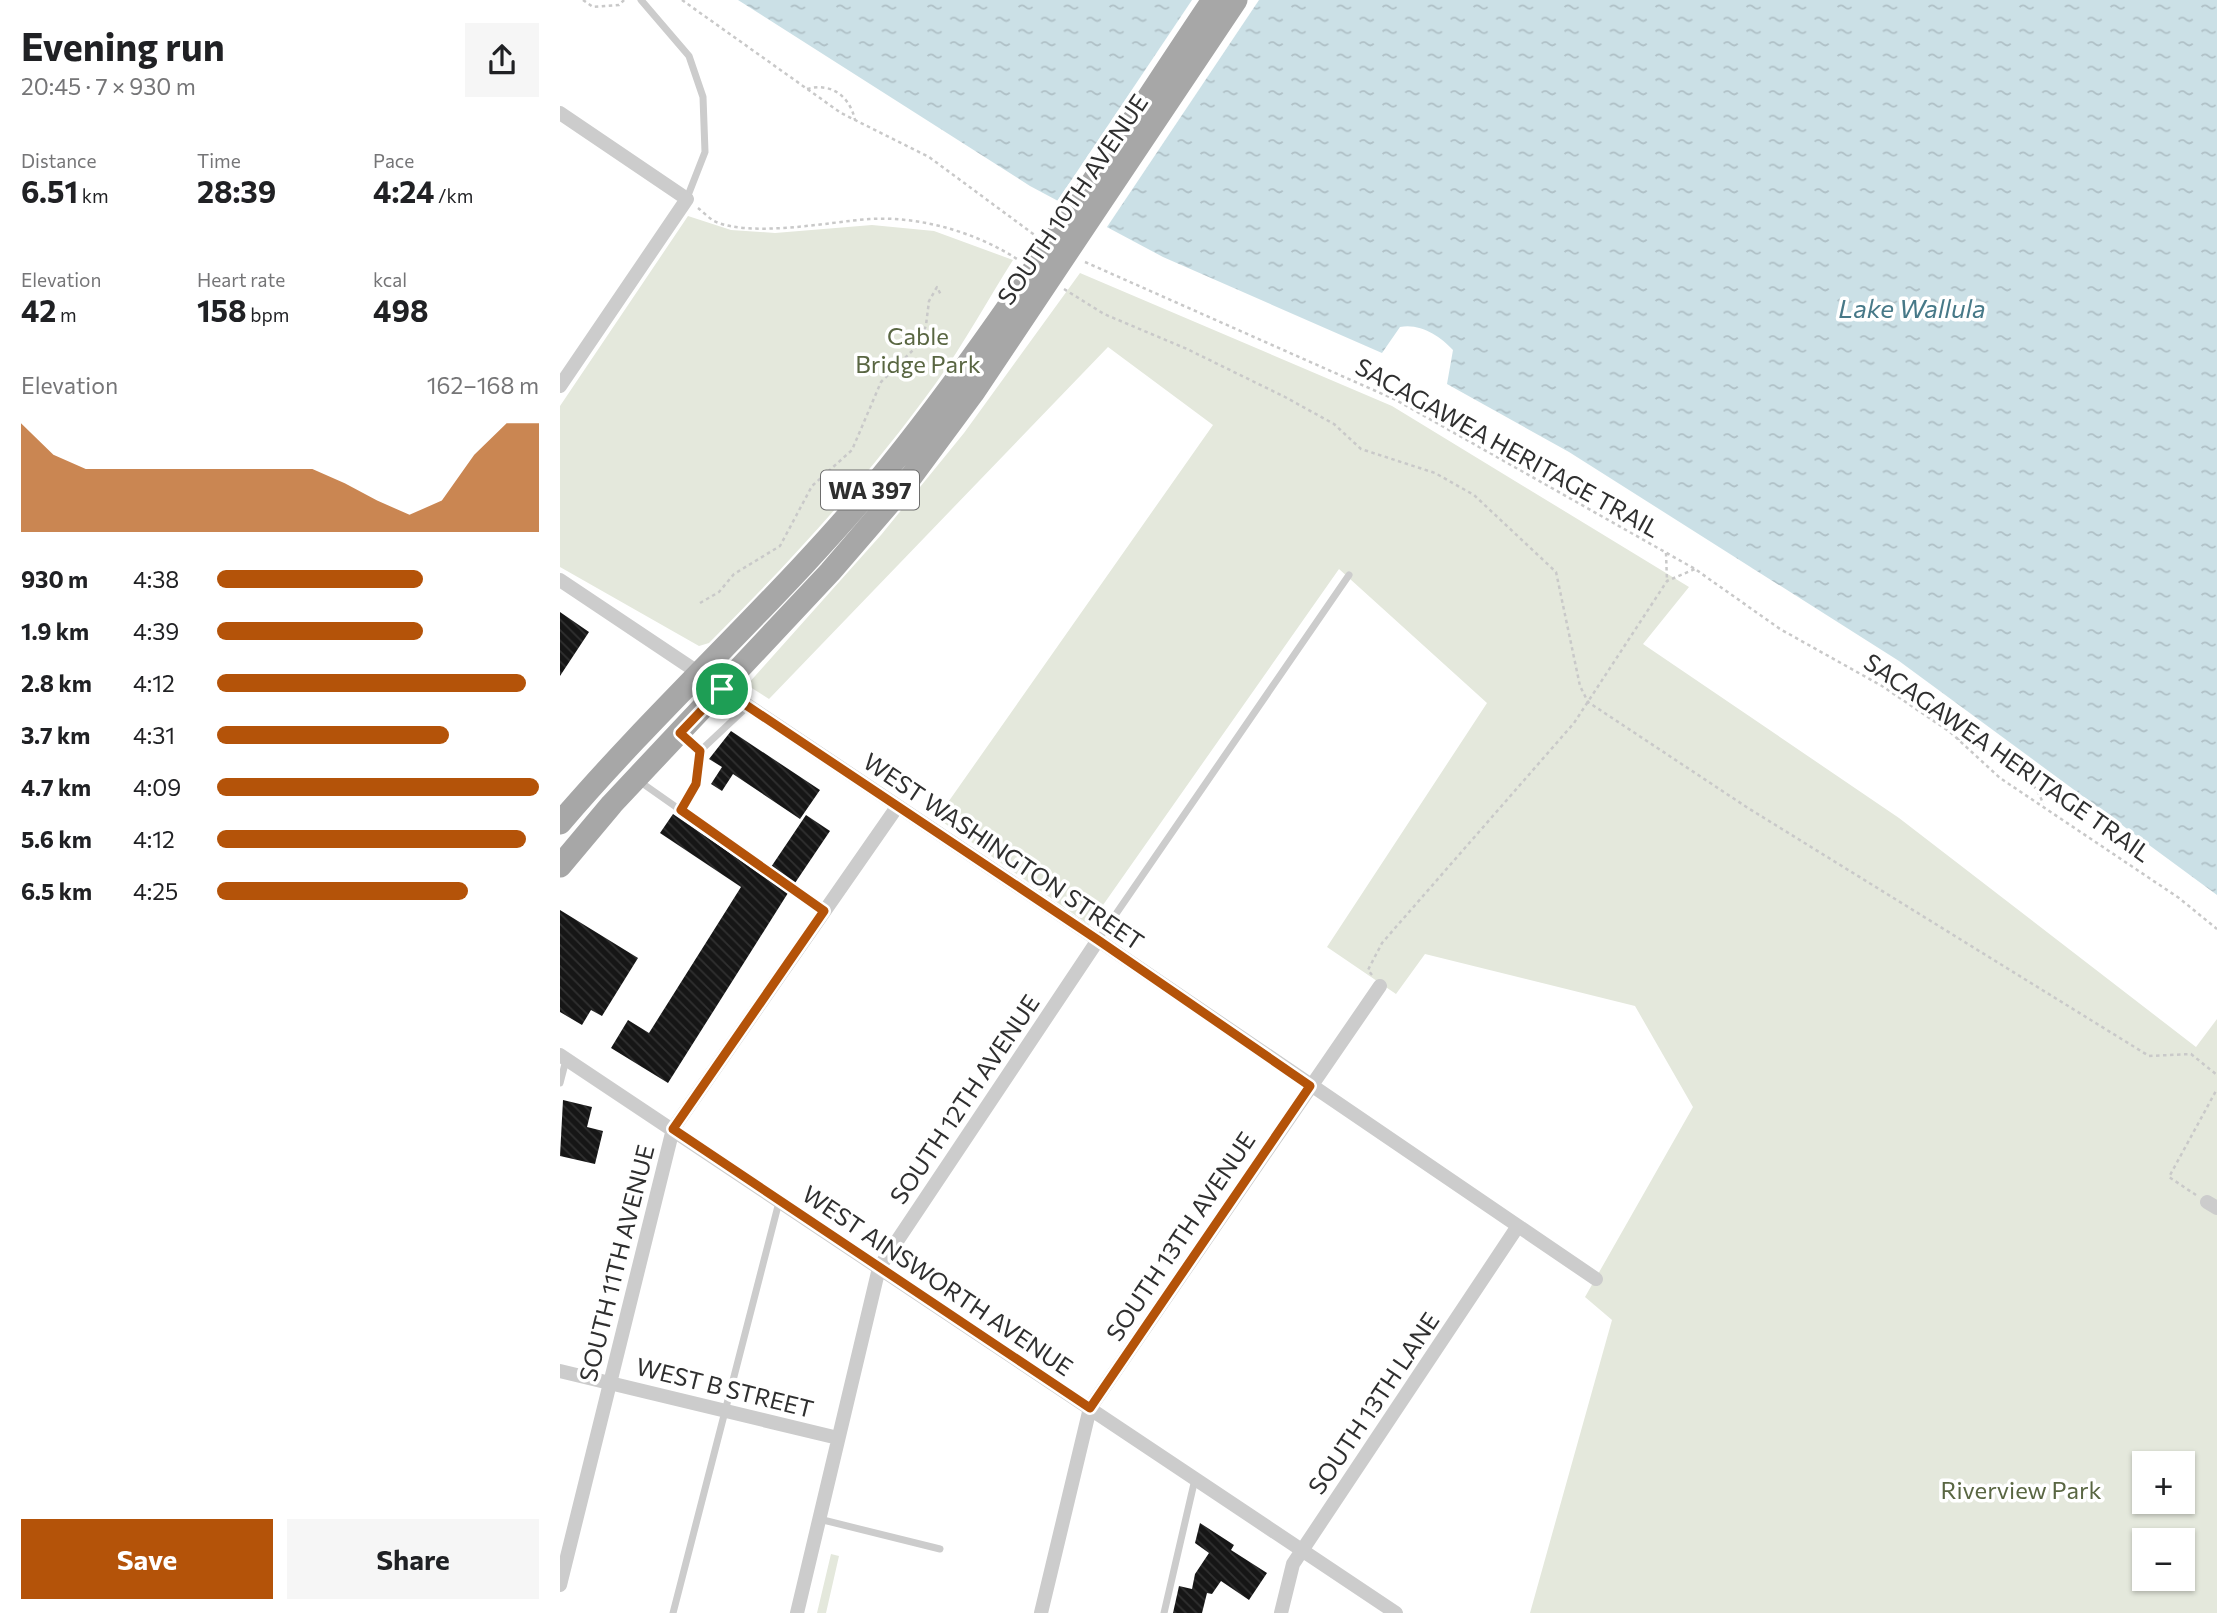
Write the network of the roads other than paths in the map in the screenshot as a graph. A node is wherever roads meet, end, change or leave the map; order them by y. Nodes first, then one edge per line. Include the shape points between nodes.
1 (641, 0) edge
2 (1213, 0) edge
3 (1236, 0) edge
4 (560, 113) edge
5 (687, 199) junction
6 (1028, 293) junction
7 (560, 386) edge
8 (1349, 575) dead end
9 (560, 580) edge
10 (699, 674) junction
11 (722, 689) junction
12 (747, 707) junction
13 (680, 733) junction
14 (700, 751) junction
15 (636, 779) junction
16 (897, 807) junction
17 (681, 810) junction
18 (560, 823) edge
19 (560, 866) edge
20 (824, 911) junction
21 (1098, 940) junction
22 (1380, 986) road end
23 (563, 1058) edge
24 (560, 1083) edge
25 (1310, 1086) junction
26 (673, 1129) junction
27 (779, 1202) junction
28 (1518, 1226) junction
29 (879, 1268) junction
30 (1596, 1279) dead end
31 (560, 1371) edge
32 (610, 1383) junction
33 (1090, 1408) junction
34 (723, 1410) junction
35 (838, 1438) junction
36 (1195, 1479) junction
37 (819, 1519) junction
38 (940, 1549) dead end
39 (1301, 1550) junction
40 (560, 1585) edge
41 (673, 1613) edge
42 (797, 1613) edge
43 (1041, 1613) edge
44 (1164, 1613) edge
45 (1282, 1613) edge
46 (1396, 1613) edge

1 - 5 lane via 689,56 703,97 705,152
2 - 6 main road, SOUTH 10TH AVENUE / WA 397
3 - 6 main road, SOUTH 10TH AVENUE / WA 397
4 - 5 street
5 - 7 street
6 - 10 main road, SOUTH 10TH AVENUE / WA 397 via 821,545
6 - 11 main road, SOUTH 10TH AVENUE / WA 397 via 951,425 905,485
8 - 21 lane
9 - 10 street, WEST WASHINGTON STREET
10 - 11 street, WEST WASHINGTON STREET
10 - 18 main road, SOUTH 10TH AVENUE / WA 397
11 - 12 street, WEST WASHINGTON STREET
11 - 13 main road, SOUTH 10TH AVENUE / WA 397
12 - 14 lane
12 - 16 street, WEST WASHINGTON STREET
13 - 14 lane
13 - 15 main road, SOUTH 10TH AVENUE / WA 397
14 - 17 lane via 696,784
15 - 17 lane
15 - 19 main road, SOUTH 10TH AVENUE / WA 397
16 - 20 street, SOUTH 11TH AVENUE
16 - 21 street, WEST WASHINGTON STREET
17 - 20 lane
20 - 26 street, SOUTH 11TH AVENUE
21 - 25 street, WEST WASHINGTON STREET
21 - 29 street, SOUTH 12TH AVENUE
22 - 25 street, SOUTH 13TH AVENUE
23 - 24 lane
23 - 26 street, WEST AINSWORTH AVENUE
25 - 28 street, WEST WASHINGTON STREET
25 - 33 street, SOUTH 13TH AVENUE
26 - 27 street, WEST AINSWORTH AVENUE
26 - 32 street, SOUTH 11TH AVENUE
27 - 29 street, WEST AINSWORTH AVENUE
27 - 34 lane
28 - 30 street, WEST WASHINGTON STREET
28 - 39 street, SOUTH 13TH LANE
29 - 33 street, WEST AINSWORTH AVENUE
29 - 35 street, SOUTH 12TH AVENUE
31 - 32 street, WEST B STREET
32 - 34 street, WEST B STREET
32 - 40 street, SOUTH 11TH AVENUE
33 - 36 street, WEST AINSWORTH AVENUE
33 - 43 street, SOUTH 13TH AVENUE
34 - 35 street, WEST B STREET
34 - 41 lane
35 - 37 street, SOUTH 12TH AVENUE
36 - 39 street, WEST AINSWORTH AVENUE
36 - 44 lane
37 - 38 lane
37 - 42 street, SOUTH 12TH AVENUE
39 - 45 street, SOUTH 13TH LANE via 1293,1564
39 - 46 street, WEST AINSWORTH AVENUE

